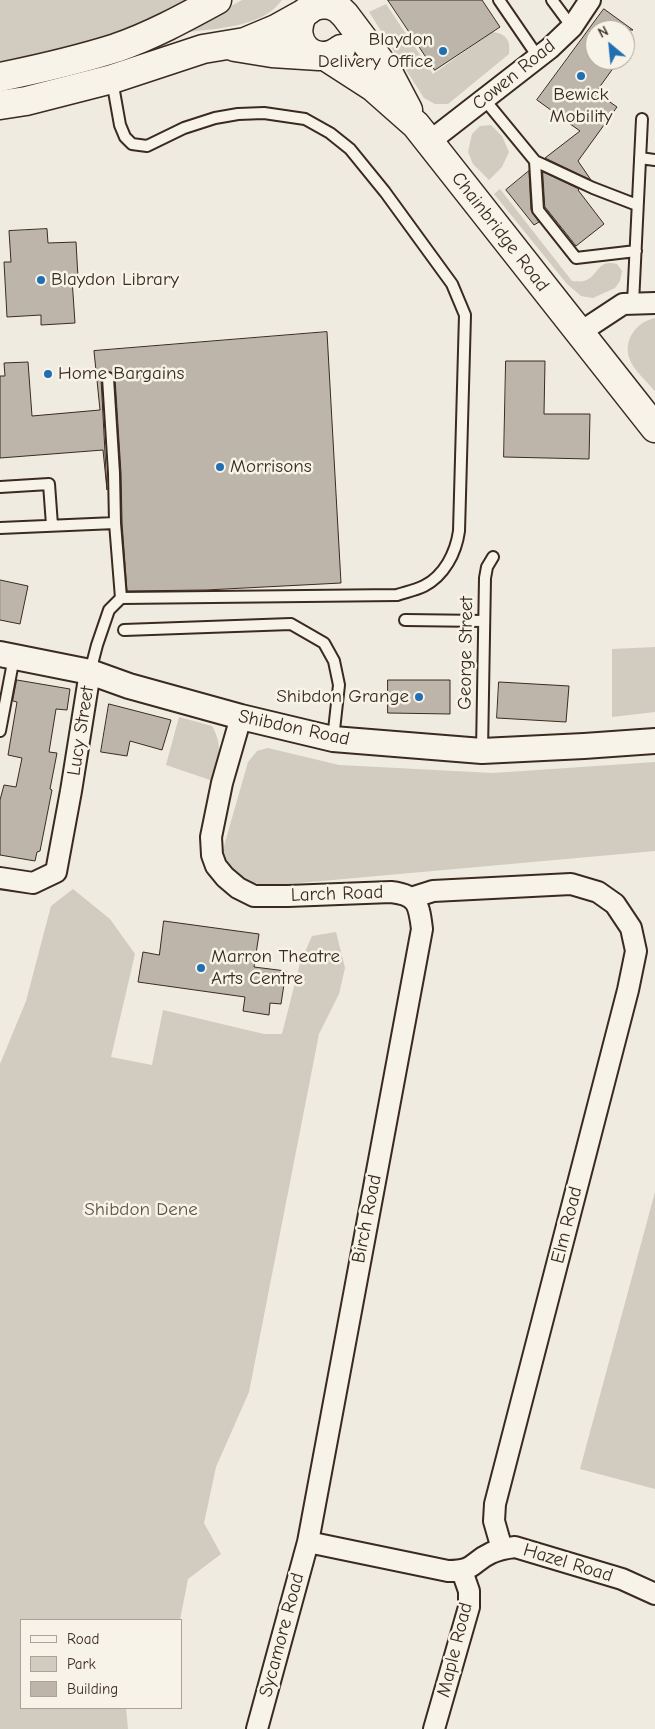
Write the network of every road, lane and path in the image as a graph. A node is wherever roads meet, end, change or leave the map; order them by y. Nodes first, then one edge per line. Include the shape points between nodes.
1 (217, 0) edge
2 (499, 0) edge
3 (552, 0) edge
4 (590, 0) edge
5 (306, 8) edge
6 (345, 12) edge
7 (572, 28) junction
8 (226, 46) junction
9 (322, 56) junction
10 (538, 58) junction
11 (0, 77) edge
12 (112, 79) junction
13 (484, 100) junction
14 (0, 105) edge
15 (642, 119) dead end
16 (422, 134) junction
17 (640, 158) junction
18 (655, 160) edge
19 (535, 161) junction
20 (637, 205) junction
21 (636, 250) junction
22 (633, 303) junction
23 (655, 304) edge
24 (579, 333) junction
25 (108, 378) dead end
26 (655, 428) edge
27 (0, 487) edge
28 (115, 523) junction
29 (52, 525) junction
30 (0, 528) edge
31 (493, 557) dead end
32 (121, 598) junction
33 (405, 620) dead end
34 (484, 621) junction
35 (124, 630) dead end
36 (7, 656) edge
37 (90, 672) junction
38 (241, 717) junction
39 (0, 731) edge
40 (333, 739) junction
41 (655, 741) edge
42 (482, 751) junction
43 (0, 878) edge
44 (411, 898) junction
45 (615, 904) joint
46 (308, 1542) junction
47 (502, 1549) junction
48 (462, 1571) junction
49 (655, 1594) edge
50 (257, 1729) edge
51 (434, 1729) edge

1 - 11 main road via 118,47 56,66
2 - 10 lane
3 - 7 lane
4 - 7 street, Cowen Road
5 - 6 main road via 323,4
5 - 8 main road via 264,34
5 - 9 main road via 299,21 299,39 310,53
6 - 9 main road via 350,29 346,45 333,55
6 - 16 main road via 388,72
7 - 10 street, Cowen Road
8 - 9 main road
8 - 12 main road via 203,49
9 - 16 main road, Chainbridge Road via 373,87
10 - 13 street, Cowen Road
12 - 14 main road
12 - 32 lane via 120,125 132,144 147,146 184,128 238,114 264,113 305,119 330,134 350,149 382,187 446,275 465,315 459,532 453,555 435,577 424,586 397,594
13 - 16 street, Cowen Road
13 - 19 lane
15 - 17 lane
16 - 24 main road, Chainbridge Road
17 - 18 lane
17 - 20 lane
19 - 20 lane
19 - 21 lane via 538,210 576,258
20 - 21 lane
21 - 22 lane
22 - 23 street
22 - 24 street via 623,304
24 - 26 main road, Chainbridge Road
25 - 28 lane
27 - 29 lane via 49,484
28 - 29 lane
28 - 32 lane
29 - 30 lane
31 - 34 lane, George Street via 485,578
32 - 37 lane via 109,610
33 - 34 lane
34 - 42 lane, George Street
35 - 40 lane via 291,624 324,644 334,661 339,685
36 - 37 street, Shibdon Road
36 - 39 lane
37 - 38 street, Shibdon Road
37 - 43 street, Lucy Street via 56,872 33,883
38 - 40 street, Shibdon Road
38 - 44 street, Larch Road via 211,837 212,855 225,877 254,896 391,892 404,893
40 - 42 street, Shibdon Road
41 - 42 street, Shibdon Road
44 - 45 street, Larch Road via 434,891 572,884 598,892
44 - 46 street, Birch Road via 416,903 422,929
45 - 47 street, Elm Road via 631,928 636,952 495,1504 494,1521
46 - 48 street via 448,1571
46 - 50 street, Sycamore Road
47 - 48 street, Hazel Road
47 - 49 street, Hazel Road via 515,1547 538,1553 622,1579
48 - 51 street, Maple Road via 469,1592 469,1607

